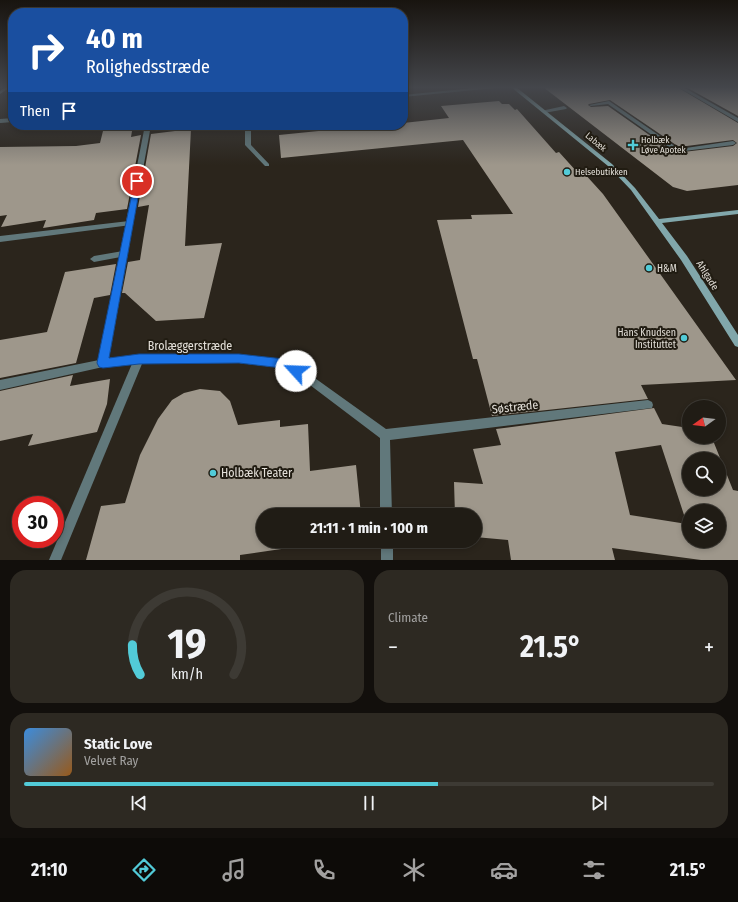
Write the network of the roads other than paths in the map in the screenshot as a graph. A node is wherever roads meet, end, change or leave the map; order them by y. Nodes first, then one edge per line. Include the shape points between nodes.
1 (547, 113) edge
2 (625, 113) edge
3 (726, 113) edge
4 (738, 120) edge
5 (147, 130) edge
6 (248, 130) edge
7 (733, 143) dead end
8 (267, 165) dead end
9 (738, 212) edge
10 (658, 220) junction
11 (129, 223) junction
12 (0, 239) edge
13 (123, 254) junction
14 (94, 259) dead end
15 (738, 343) edge
16 (139, 359) junction
17 (103, 363) junction
18 (0, 385) edge
19 (648, 405) dead end
20 (385, 435) junction
21 (386, 508) edge
22 (387, 548) edge
23 (55, 560) edge
24 (387, 560) edge

1 - 10 street, Labæk via 610,165
2 - 7 street via 678,151
3 - 4 street
5 - 11 street
6 - 8 street via 248,145
9 - 10 street
10 - 15 street, Ahlgade
11 - 12 street
11 - 13 street
13 - 14 street
13 - 17 street
16 - 17 street, Brolæggerstræde
16 - 20 street, Brolæggerstræde via 239,359 284,364 309,379
16 - 23 street
17 - 18 street, Brolæggerstræde
19 - 20 street, Søstræde
20 - 21 street
22 - 24 street

